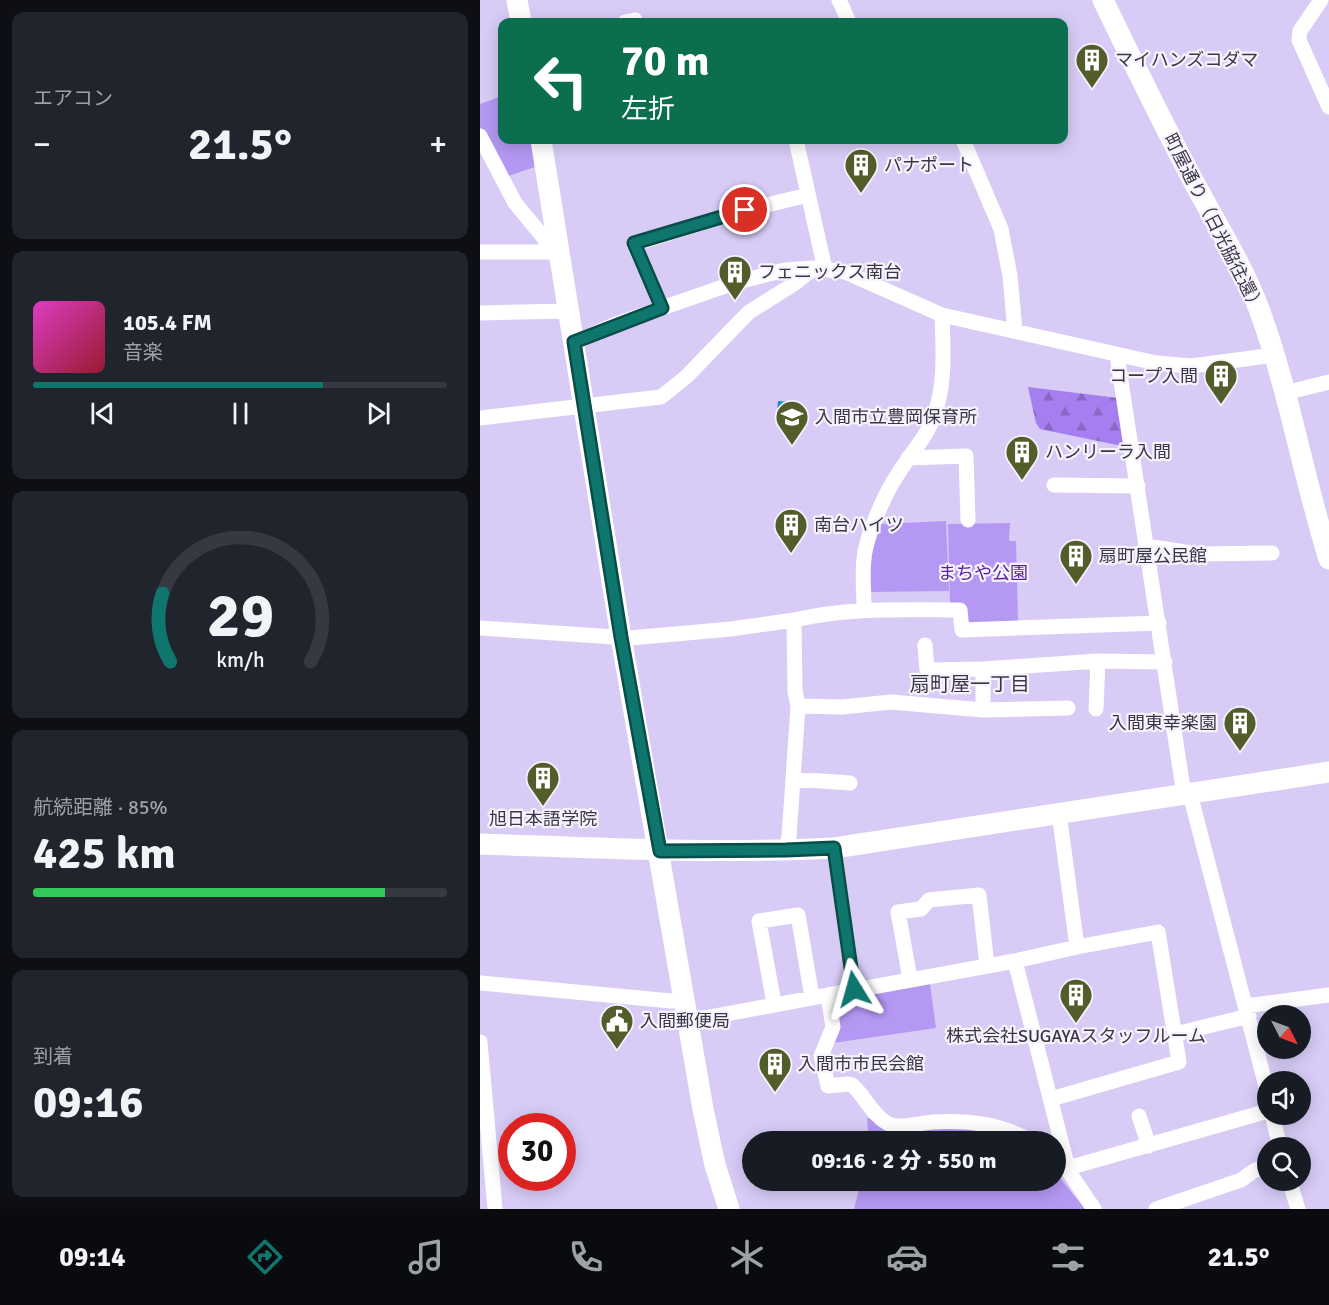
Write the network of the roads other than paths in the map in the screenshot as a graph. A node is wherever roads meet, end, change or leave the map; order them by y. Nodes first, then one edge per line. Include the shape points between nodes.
1 (517, 0) edge
2 (839, 0) edge
3 (1103, 0) edge
4 (1321, 0) edge
5 (520, 18) edge
6 (847, 18) edge
7 (1329, 108) edge
8 (480, 136) edge
9 (542, 144) edge
10 (797, 144) edge
11 (965, 144) edge
12 (808, 195) junction
13 (480, 252) edge
14 (556, 252) junction
15 (820, 268) junction
16 (662, 308) junction
17 (569, 310) junction
18 (480, 313) edge
19 (942, 315) junction
20 (1015, 331) junction
21 (574, 342) junction
22 (1118, 355) junction
23 (1275, 355) junction
24 (1329, 382) edge
25 (1285, 393) junction
26 (585, 406) junction
27 (480, 418) edge
28 (908, 458) junction
29 (1054, 485) dead end
30 (1138, 486) junction
31 (968, 520) dead end
32 (1147, 546) junction
33 (1272, 553) dead end
34 (1329, 559) edge
35 (864, 609) junction
36 (794, 620) junction
37 (1159, 623) junction
38 (480, 628) edge
39 (621, 637) junction
40 (925, 645) dead end
41 (1098, 661) junction
42 (1165, 662) junction
43 (983, 669) junction
44 (798, 706) junction
45 (1068, 708) dead end
46 (1095, 709) dead end
47 (983, 710) junction
48 (1329, 772) edge
49 (793, 779) junction
50 (850, 783) dead end
51 (1187, 794) junction
52 (1059, 813) junction
53 (480, 844) edge
54 (834, 848) junction
55 (786, 850) junction
56 (660, 851) junction
57 (1077, 947) junction
58 (1015, 961) junction
59 (987, 965) junction
60 (910, 979) junction
61 (480, 983) edge
62 (854, 989) junction
63 (828, 994) junction
64 (1329, 995) edge
65 (812, 997) junction
66 (685, 999) junction
67 (774, 1003) junction
68 (1247, 1011) junction
69 (688, 1021) junction
70 (1175, 1034) junction
71 (480, 1042) edge
72 (1262, 1071) edge
73 (1051, 1099) junction
74 (1257, 1115) edge
75 (1139, 1116) dead end
76 (1012, 1131) edge
77 (1056, 1131) edge
78 (1149, 1146) junction
79 (1066, 1165) edge
80 (1066, 1169) edge
81 (1257, 1170) edge
82 (1292, 1191) edge
83 (495, 1209) edge
84 (729, 1209) edge
85 (1094, 1209) edge
86 (1156, 1209) edge
87 (1298, 1209) edge

1 - 5 street
2 - 6 street
3 - 23 street, 町屋通り（日光脇往還） via 1246,280
4 - 7 street via 1300,31 1299,40
8 - 14 street via 515,203
9 - 14 street
10 - 12 street
11 - 20 street via 1001,229
12 - 15 street
12 - 16 street via 634,243
13 - 14 street
14 - 17 street
15 - 16 street via 785,270 744,280
15 - 19 street via 845,272
15 - 26 street via 749,312 662,398
16 - 21 street
17 - 18 street
17 - 21 street
19 - 20 street
19 - 28 street via 944,368 938,404 927,431
20 - 22 street
21 - 26 street
22 - 23 street via 1191,366
22 - 30 street
23 - 25 street, 町屋通り（日光脇往還）
24 - 25 street
25 - 34 street, 町屋通り（日光脇往還）
26 - 27 street
26 - 39 street
28 - 31 street via 966,456
28 - 35 street via 887,492 866,550
29 - 30 street
30 - 32 street
32 - 33 street via 1197,554
32 - 37 street
35 - 36 street
35 - 37 street via 960,610 962,630
36 - 39 street via 684,634
36 - 44 street
37 - 42 street
38 - 39 street
39 - 56 street
40 - 43 street via 927,670
41 - 42 street
41 - 43 street
41 - 46 street
42 - 51 street
43 - 47 street
44 - 47 street via 891,702
44 - 49 street
45 - 47 street
48 - 51 street
49 - 50 street
49 - 55 street
51 - 52 street
51 - 68 street
52 - 54 street
52 - 57 street
53 - 56 street
54 - 55 street
54 - 62 street
55 - 56 street
56 - 66 street
57 - 58 street
57 - 70 street via 1158,932
58 - 59 street
58 - 73 street
59 - 60 street
59 - 60 street via 979,895 929,900 921,909 898,912
60 - 62 street
61 - 66 street via 671,1001
62 - 63 street
63 - 65 street
63 - 76 street via 833,1027 821,1056 828,1086 852,1086 887,1124 934,1122
64 - 68 street
65 - 67 street
65 - 67 street via 798,915 759,921
66 - 69 street
67 - 69 street
68 - 70 street
68 - 72 street
69 - 84 street via 715,1165
70 - 73 street via 1179,1062
71 - 83 street
73 - 77 street
74 - 78 street
75 - 78 street
78 - 79 street
80 - 85 street
81 - 86 street via 1241,1180
82 - 87 street

